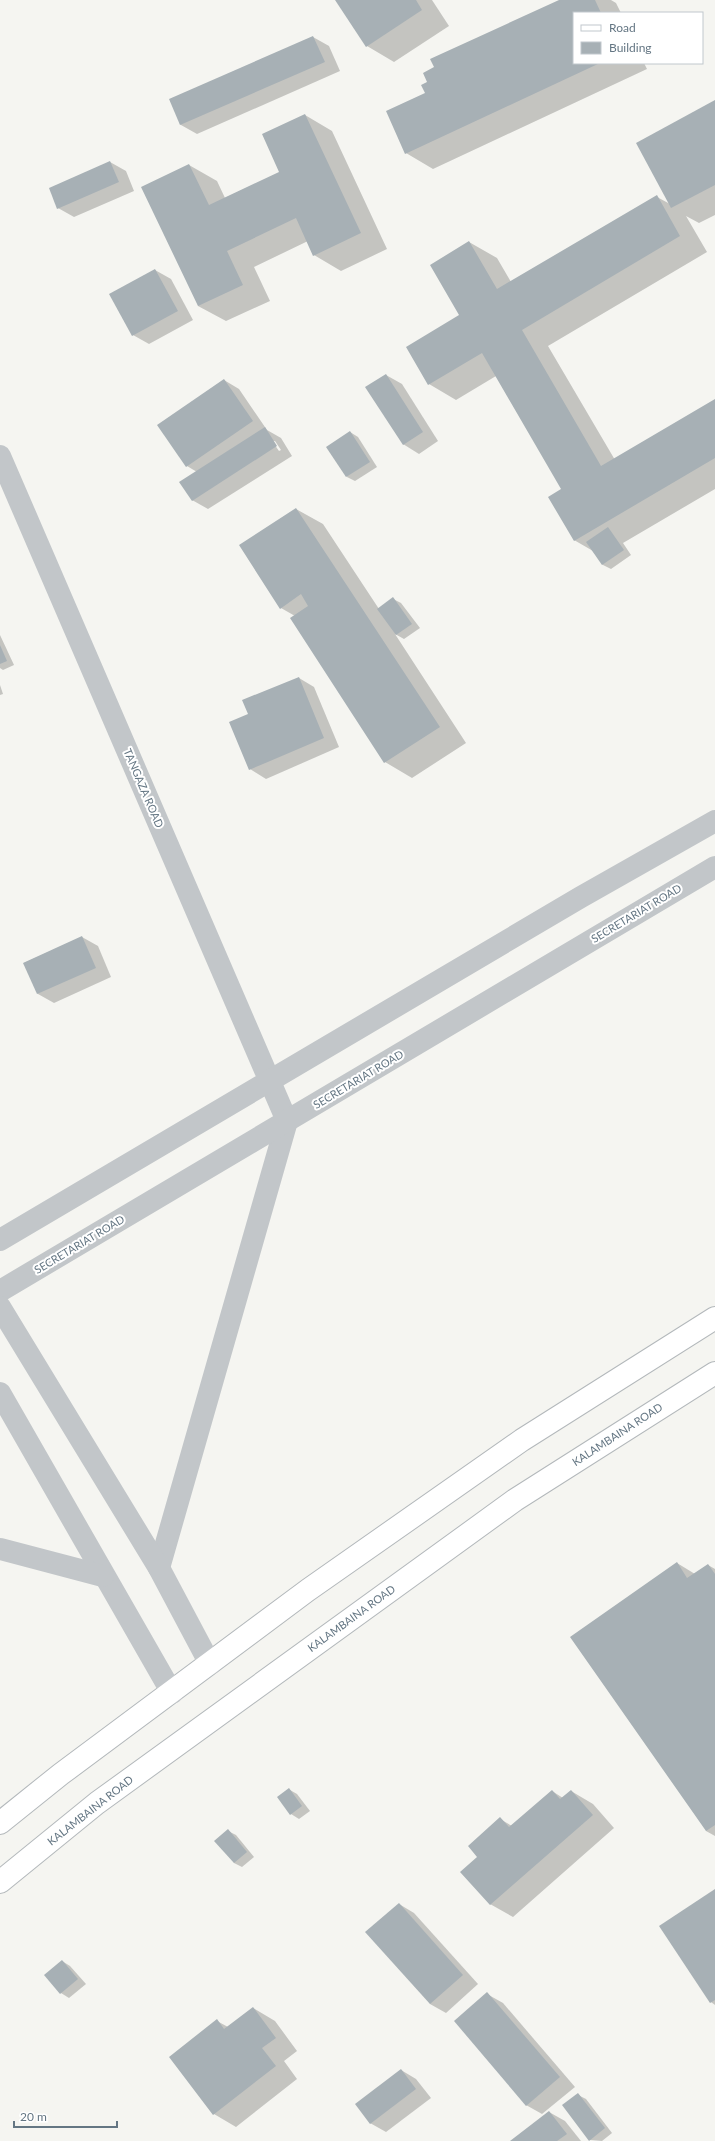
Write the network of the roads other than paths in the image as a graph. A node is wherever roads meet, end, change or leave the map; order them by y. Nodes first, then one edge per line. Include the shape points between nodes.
1 (0, 456) edge
2 (715, 821) edge
3 (715, 867) edge
4 (270, 1081) junction
5 (287, 1121) junction
6 (0, 1240) edge
7 (0, 1291) edge
8 (0, 1308) edge
9 (715, 1318) edge
10 (715, 1373) edge
11 (0, 1393) edge
12 (0, 1549) edge
13 (159, 1568) junction
14 (103, 1576) junction
15 (210, 1664) junction
16 (172, 1693) junction
17 (0, 1823) edge
18 (0, 1882) edge

1 - 4 street, TANGAZA ROAD
2 - 4 street
3 - 5 street, SECRETARIAT ROAD
4 - 5 street, TANGAZA ROAD
4 - 6 street
5 - 7 street, SECRETARIAT ROAD
5 - 13 street
8 - 13 street
9 - 15 main road via 522,1440 308,1590
10 - 18 main road, KALAMBAINA ROAD via 514,1500 97,1803
11 - 14 street
12 - 14 street
13 - 15 street
14 - 16 street
15 - 16 main road
16 - 17 main road via 61,1774

